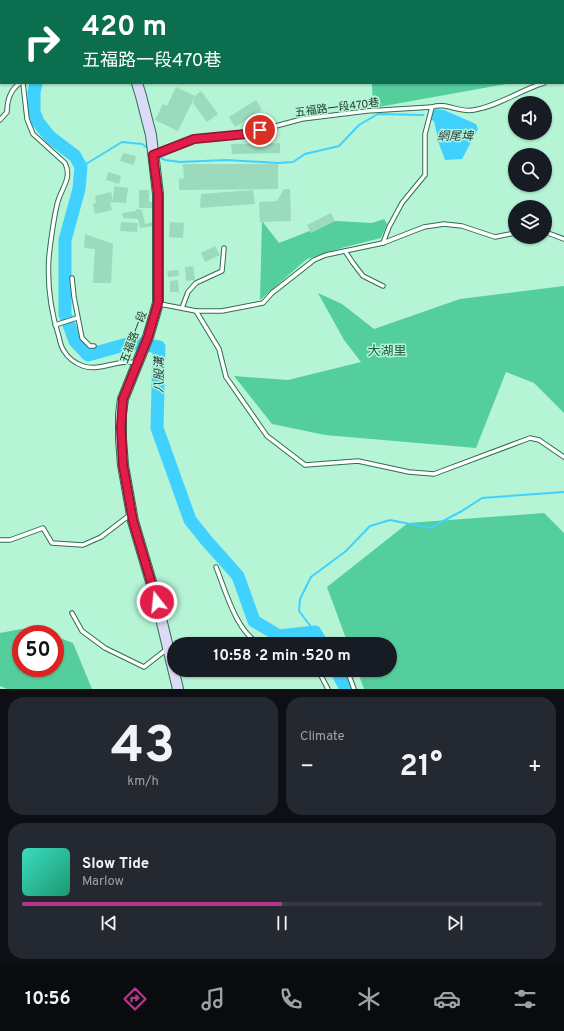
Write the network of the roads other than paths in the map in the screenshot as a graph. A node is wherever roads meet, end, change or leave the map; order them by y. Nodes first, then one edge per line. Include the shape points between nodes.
1 (12, 84) edge
2 (19, 84) edge
3 (21, 84) edge
4 (137, 84) edge
5 (540, 84) edge
6 (14, 87) junction
7 (432, 107) junction
8 (0, 120) edge
9 (153, 155) junction
10 (508, 234) edge
11 (552, 235) edge
12 (564, 239) edge
13 (383, 243) junction
14 (224, 248) dead end
15 (345, 251) junction
16 (72, 278) dead end
17 (383, 286) dead end
18 (158, 303) junction
19 (182, 308) junction
20 (196, 311) junction
21 (77, 318) junction
22 (55, 325) junction
23 (94, 346) dead end
24 (136, 363) junction
25 (564, 457) edge
26 (132, 514) junction
27 (0, 540) edge
28 (216, 567) dead end
29 (72, 613) dead end
30 (251, 637) edge
31 (167, 645) edge
32 (167, 650) edge
33 (175, 677) edge
34 (322, 677) edge
35 (350, 677) edge
36 (178, 689) edge
37 (328, 689) edge
38 (354, 689) edge

1 - 6 lane
2 - 6 lane
3 - 22 lane via 27,119 34,134 65,163 68,169 68,176 57,204 49,257 50,300
4 - 9 main road, 五福路一段 via 151,135
5 - 7 lane, 五福路一段470巷 via 473,111 438,105
6 - 8 lane via 7,103 7,112
7 - 9 lane, 五福路一段470巷 via 302,119 246,134 194,139
7 - 13 lane via 425,134 425,175 402,203
9 - 18 main road, 五福路一段 via 158,194
10 - 13 lane via 495,237 462,226 444,224 424,227
11 - 12 lane
13 - 15 lane
14 - 19 lane via 222,271 196,283 188,292
15 - 17 lane via 364,276
15 - 20 lane via 314,260 272,292 263,303 222,311
16 - 21 lane
18 - 19 lane
18 - 24 main road, 五福路一段 via 148,337
19 - 20 lane
20 - 25 lane via 219,349 226,377 267,436 305,465 358,461 409,472 434,474 530,438 539,440
21 - 22 lane
21 - 23 lane via 82,338 90,346
22 - 24 lane via 63,350 69,358 84,367 96,368 130,361
24 - 26 main road, 五福路一段 via 123,399 121,414 123,465
26 - 27 lane via 101,537 83,545 52,543 43,528 10,540
26 - 31 main road, 五福路一段
28 - 30 lane via 244,631
29 - 32 lane via 82,631 105,648 144,667
33 - 36 main road, 五福路一段
34 - 37 lane
35 - 38 lane

